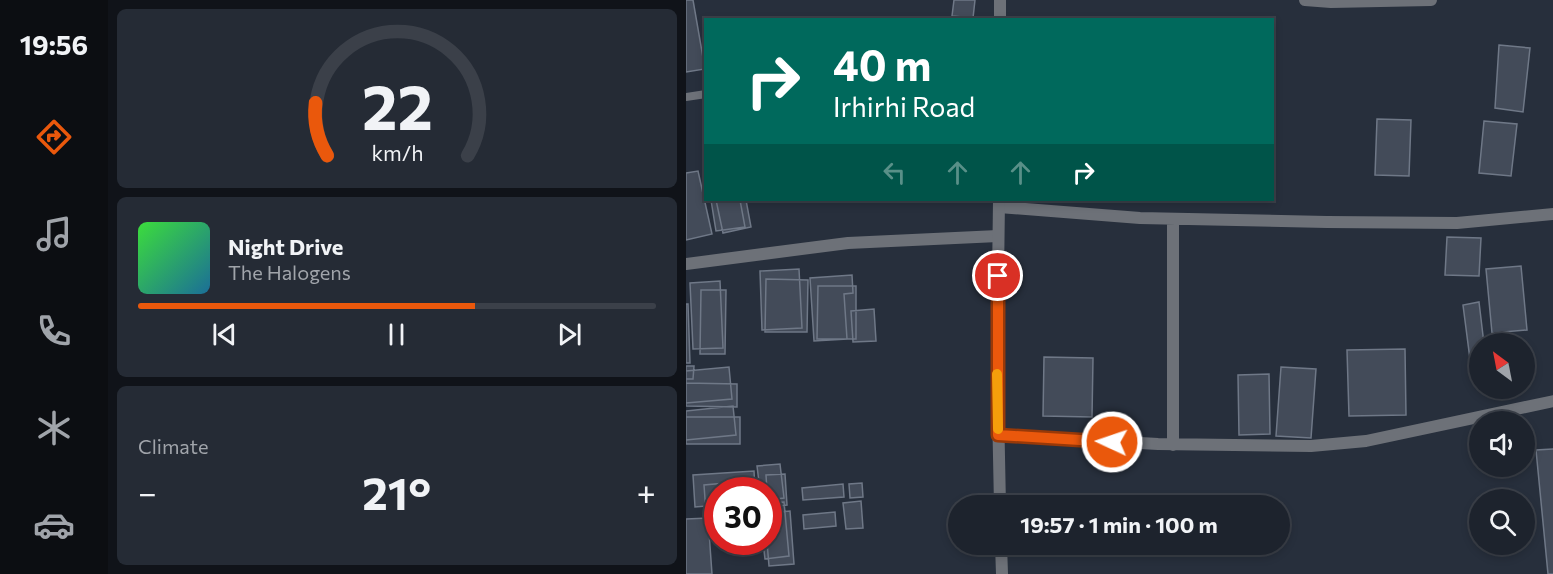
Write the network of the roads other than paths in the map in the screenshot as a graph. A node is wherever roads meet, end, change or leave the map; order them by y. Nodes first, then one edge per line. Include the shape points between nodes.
1 (1000, 0) edge
2 (1304, 0) edge
3 (1431, 0) edge
4 (1000, 18) edge
5 (704, 94) edge
6 (686, 97) edge
7 (999, 203) edge
8 (1553, 214) edge
9 (1173, 219) junction
10 (998, 236) junction
11 (686, 264) edge
12 (1553, 401) edge
13 (998, 435) junction
14 (1174, 445) junction
15 (1000, 495) edge
16 (1001, 555) edge
17 (1002, 574) edge

1 - 4 street
2 - 3 street
5 - 6 lane
7 - 9 street
7 - 10 street
8 - 9 street via 1457,223
9 - 14 street
10 - 11 street via 848,243
10 - 13 street
12 - 14 street via 1366,441 1311,446
13 - 14 street
13 - 15 street
16 - 17 street

